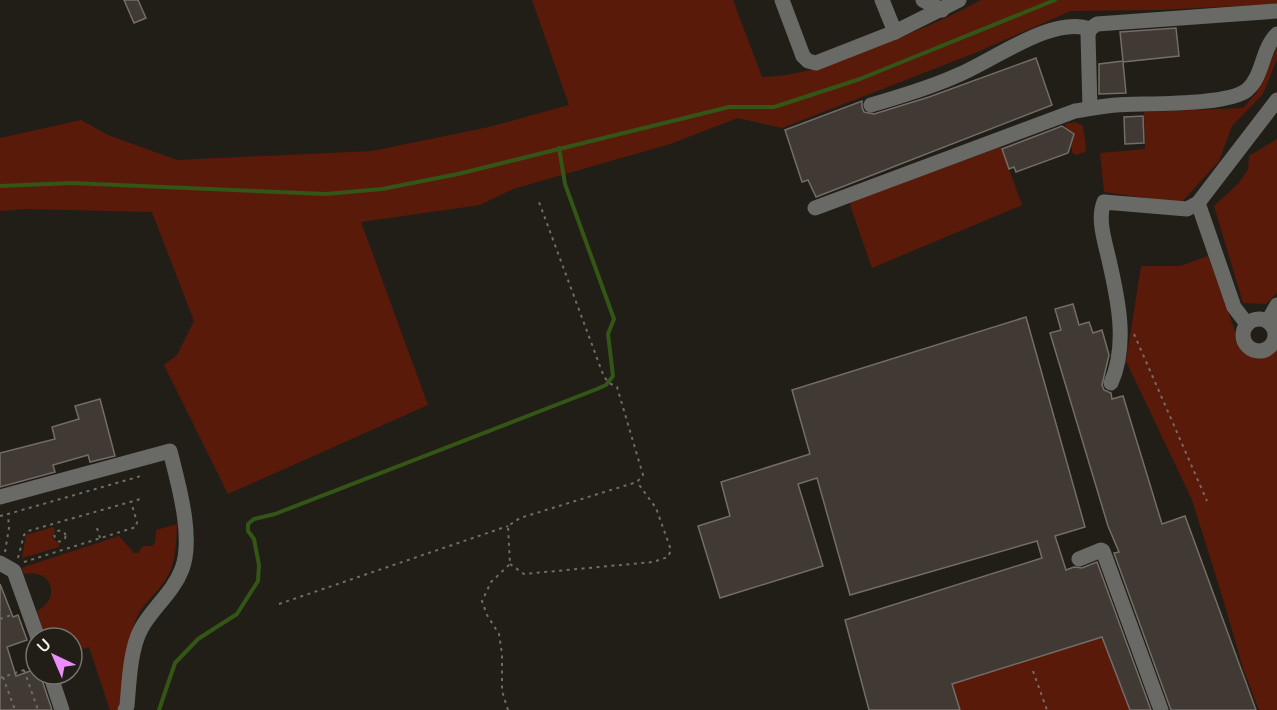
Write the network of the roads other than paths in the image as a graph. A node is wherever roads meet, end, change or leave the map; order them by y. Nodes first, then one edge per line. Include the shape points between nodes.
1 (782, 0) edge
2 (882, 0) edge
3 (922, 0) edge
4 (959, 0) edge
5 (942, 10) junction
6 (1277, 11) edge
7 (1090, 29) junction
8 (895, 32) junction
9 (1277, 34) edge
10 (1277, 100) edge
11 (872, 105) dead end
12 (1090, 108) junction
13 (1198, 203) junction
14 (815, 208) dead end
15 (1277, 305) edge
16 (1247, 324) junction
17 (1273, 326) edge
18 (1111, 383) dead end
19 (0, 497) edge
20 (2, 559) edge
21 (1079, 559) dead end
22 (34, 626) edge
23 (54, 686) edge
24 (62, 710) edge
25 (125, 710) edge
26 (1161, 710) edge

1 - 8 street via 803,56 812,63
2 - 8 street
3 - 5 street
4 - 5 street
5 - 8 street
6 - 7 street via 1104,23
7 - 11 street via 1064,27 1046,33 958,75
7 - 12 street
9 - 12 street via 1265,51 1256,80 1242,94 1222,99
10 - 13 street
12 - 14 street
13 - 16 street via 1234,307
13 - 18 street via 1186,209 1104,201 1101,215 1118,296 1119,322 1119,355
15 - 17 street
16 - 17 street via 1257,319
16 - 17 street via 1243,333 1245,343 1258,351 1268,348 1274,340
19 - 25 street via 170,451 184,512 183,567 168,595 139,632
20 - 22 street via 14,571
21 - 26 street via 1103,551
23 - 24 street

